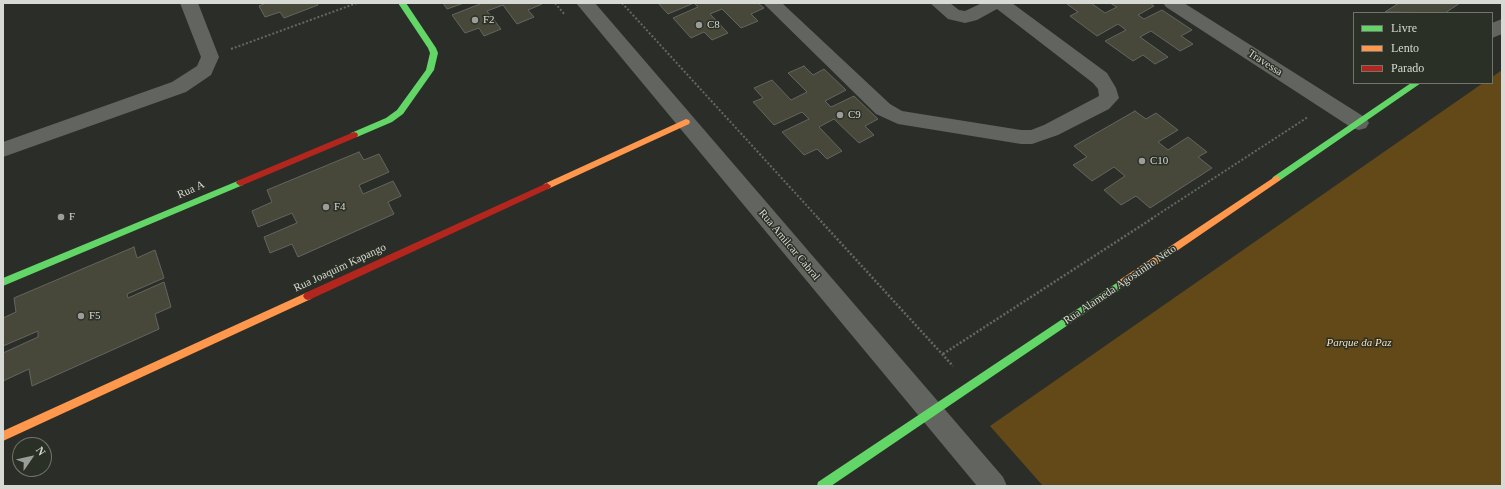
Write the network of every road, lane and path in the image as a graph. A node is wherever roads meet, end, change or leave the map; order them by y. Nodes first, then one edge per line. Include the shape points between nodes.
1 (189, 3) edge
2 (357, 3) edge
3 (402, 3) edge
4 (585, 3) edge
5 (622, 3) edge
6 (772, 3) edge
7 (938, 3) edge
8 (996, 3) edge
9 (1001, 3) edge
10 (1172, 3) edge
11 (1502, 25) edge
12 (1493, 31) edge
13 (210, 57) junction
14 (1416, 84) edge
15 (1330, 104) junction
16 (686, 122) junction
17 (1359, 122) junction
18 (3, 150) edge
19 (3, 282) edge
20 (943, 354) junction
21 (972, 385) junction
22 (931, 413) junction
23 (3, 436) edge
24 (822, 486) edge
25 (994, 486) edge

1 - 13 street
2 - 13 path
3 - 19 street, Rua A via 434,54 430,70 400,112 389,120
4 - 16 street, Rua Amilcar Cabral
5 - 20 path
6 - 9 street via 883,108 898,117 1032,137 1058,128 1109,98 1107,88 1100,78
7 - 8 street via 954,15 965,17
10 - 15 street, Travessa
11 - 12 street
13 - 18 street via 204,70 179,87
14 - 17 street, Rua Alameda Agostinho Neto
15 - 17 street, Travessa
15 - 20 path
16 - 22 street, Rua Amilcar Cabral
16 - 23 street, Rua Joaquim Kapango
17 - 21 street, Rua Alameda Agostinho Neto
20 - 21 path
21 - 22 street, Rua Alameda Agostinho Neto
22 - 24 street, Rua Alameda Agostinho Neto
22 - 25 street, Rua Amilcar Cabral

